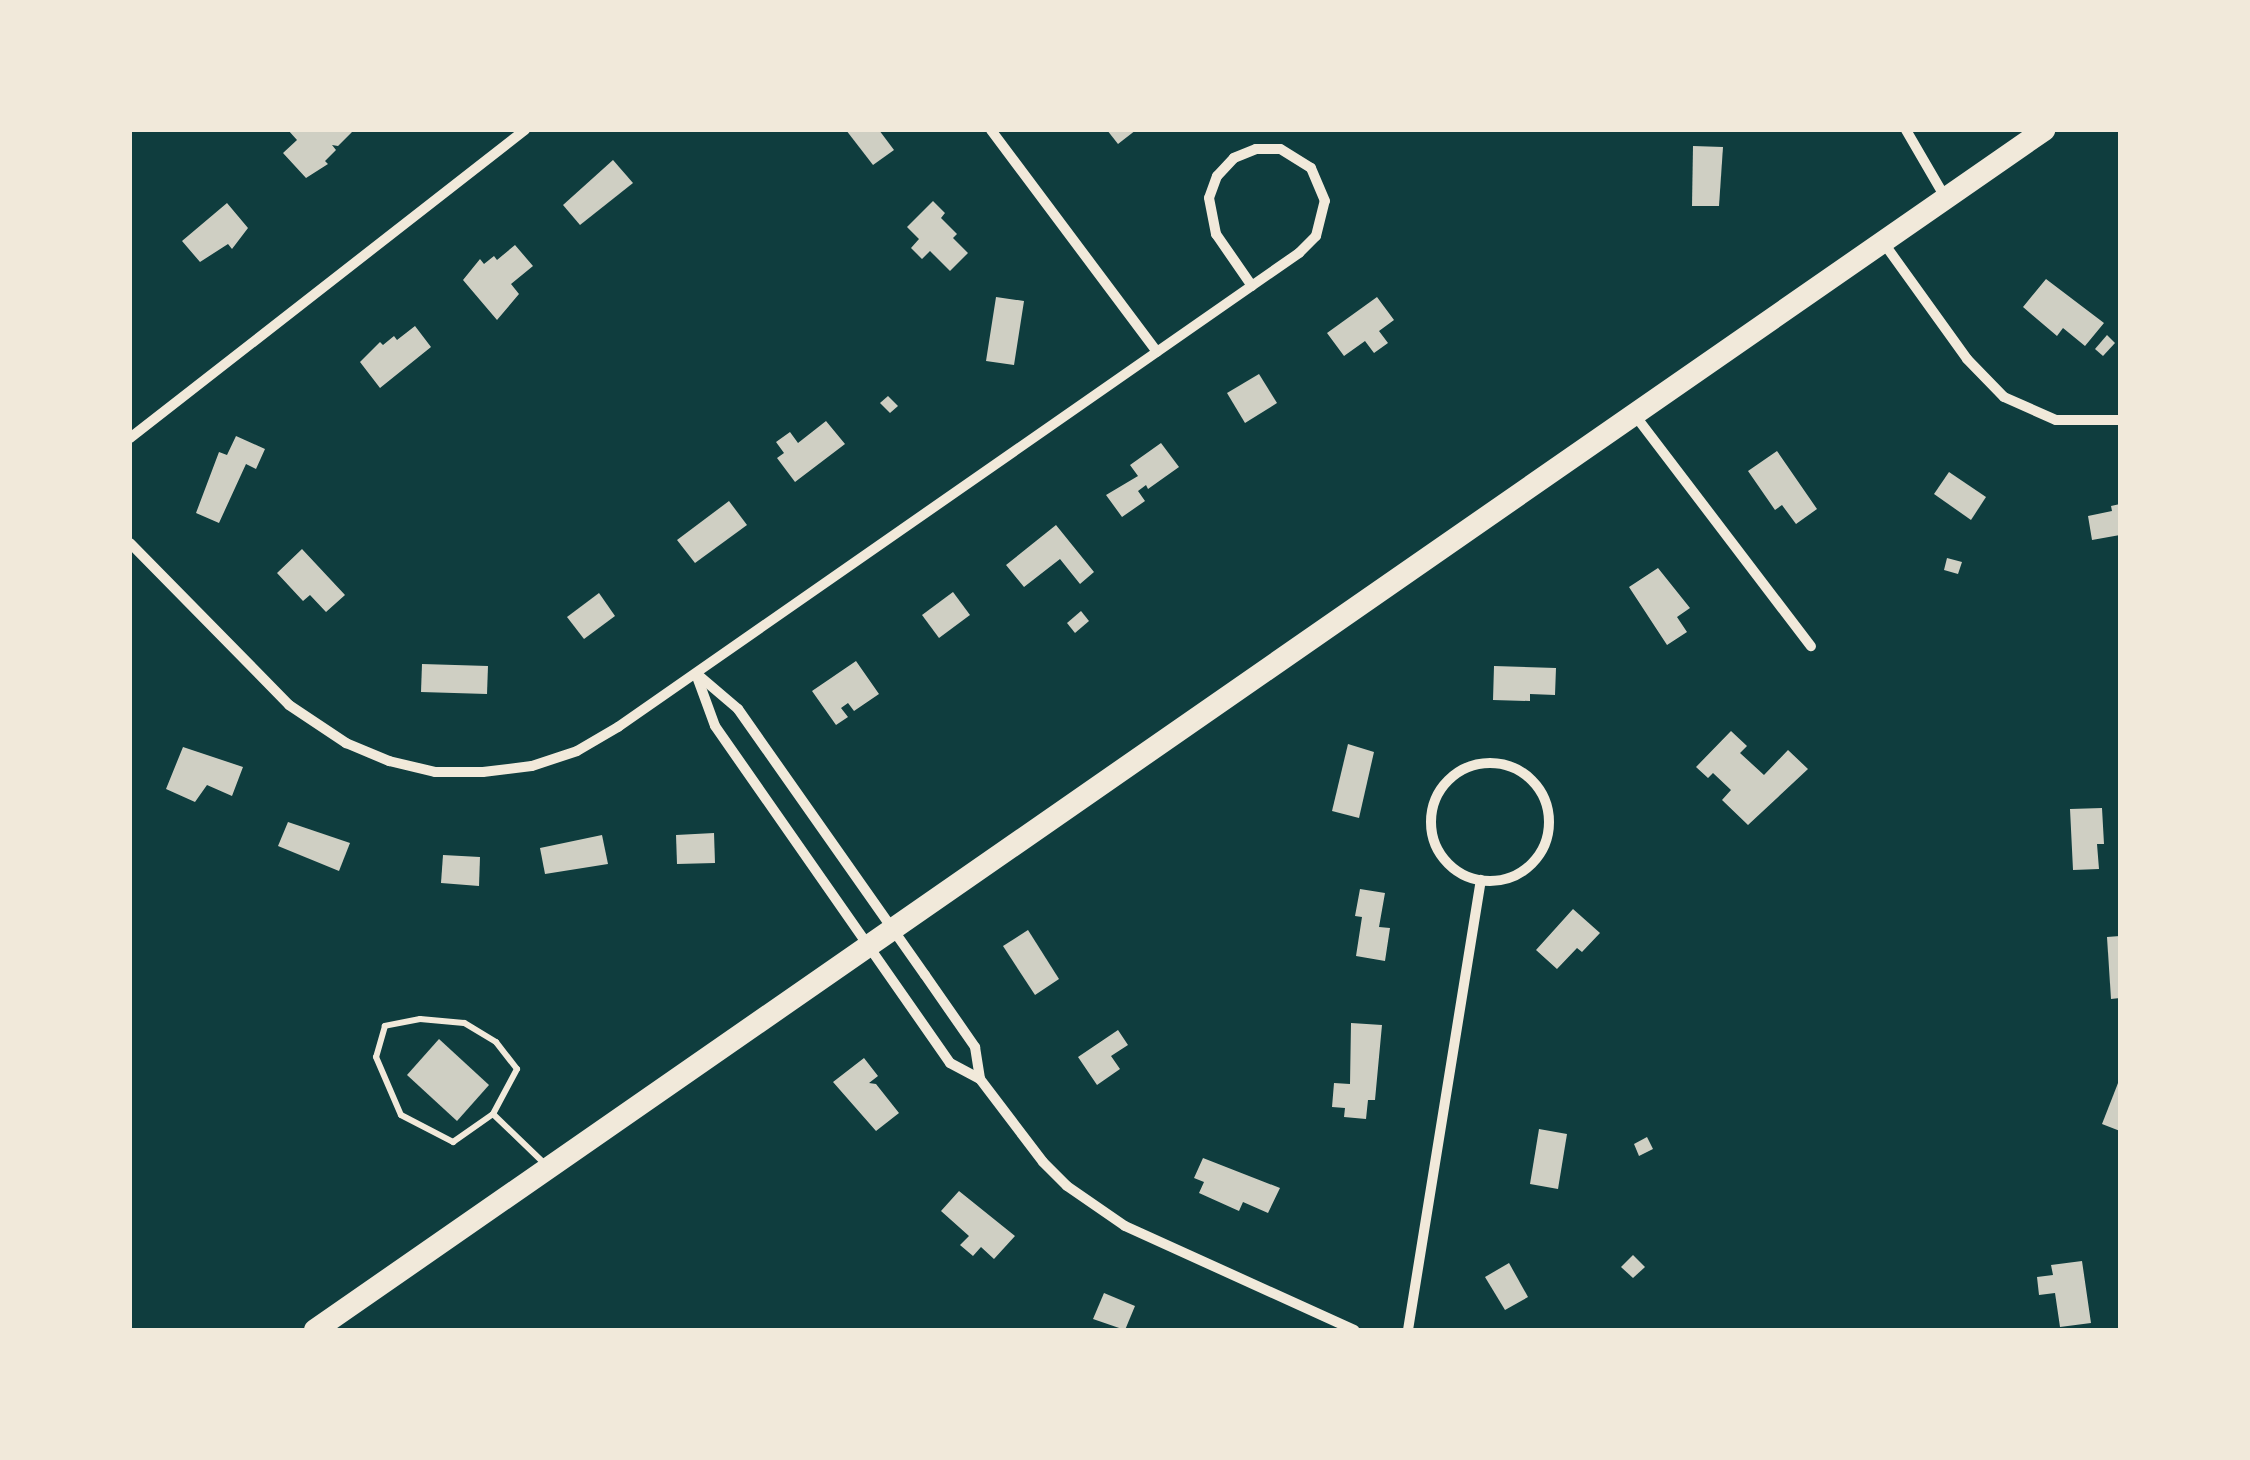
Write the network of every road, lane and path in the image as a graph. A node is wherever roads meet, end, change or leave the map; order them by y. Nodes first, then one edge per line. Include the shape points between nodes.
1 (524, 130) edge
2 (991, 130) edge
3 (1906, 130) edge
4 (2044, 130) edge
5 (1945, 197) junction
6 (1882, 240) junction
7 (1252, 286) junction
8 (1157, 352) junction
9 (1634, 414) junction
10 (2120, 420) edge
11 (130, 438) edge
12 (130, 543) edge
13 (1811, 646) dead end
14 (696, 674) junction
15 (1482, 880) junction
16 (892, 929) junction
17 (867, 946) junction
18 (980, 1079) junction
19 (493, 1114) junction
20 (548, 1168) junction
21 (315, 1330) edge
22 (1354, 1330) edge
23 (1408, 1330) edge

1 - 11 street
2 - 8 street
3 - 5 street
4 - 5 main road
5 - 6 main road
6 - 9 main road
6 - 10 street via 1967,360 2004,397 2056,420
7 - 7 street via 1309,246 1324,213 1311,168 1280,149 1234,158 1209,198 1216,234
7 - 8 street
8 - 14 street
9 - 13 street
9 - 16 main road
12 - 14 street via 306,719 368,754 412,768 483,772 555,760 608,734
14 - 16 street via 738,709
14 - 17 street via 715,726
15 - 15 street via 1458,872 1441,855 1432,807 1452,776 1474,764 1498,763 1522,771 1539,788 1548,836 1528,867
15 - 23 street
16 - 17 main road
16 - 18 street via 975,1047
17 - 18 street via 950,1063
17 - 20 main road
18 - 22 street via 1043,1162 1098,1210
19 - 19 lane via 453,1142 401,1115 376,1058 386,1026 420,1019 464,1023 496,1042 517,1070
19 - 20 lane
20 - 21 main road

